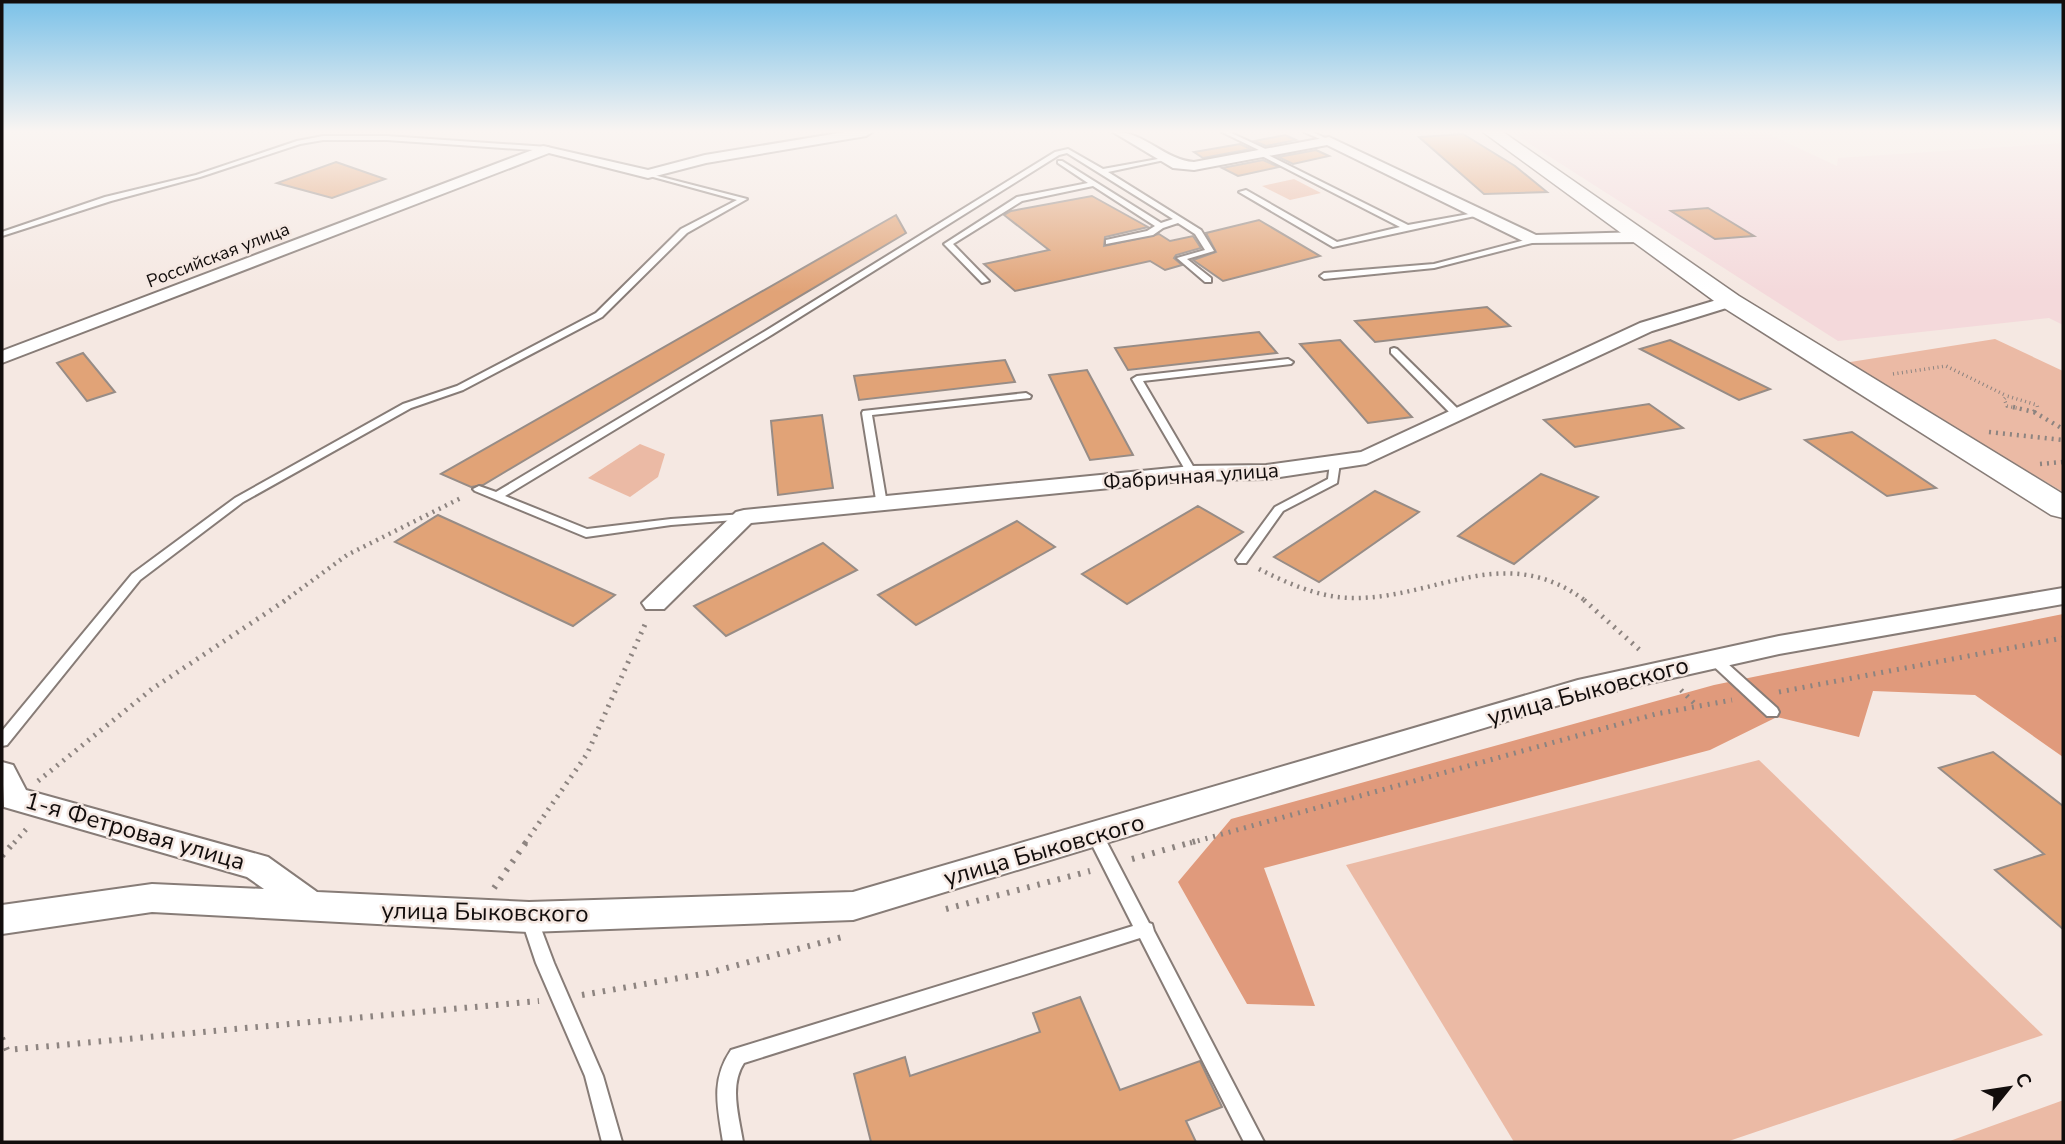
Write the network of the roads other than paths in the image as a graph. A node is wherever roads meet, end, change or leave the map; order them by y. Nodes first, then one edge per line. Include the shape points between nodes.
1 (161, 185) edge
2 (452, 185) edge
3 (691, 185) edge
4 (1005, 185) edge
5 (1087, 185) edge
6 (1096, 185) edge
7 (1123, 185) edge
8 (1326, 185) edge
9 (1421, 185) edge
10 (1568, 185) edge
11 (1243, 192) dead end
12 (1480, 214) junction
13 (1176, 221) junction
14 (1160, 226) junction
15 (1408, 228) junction
16 (2, 234) edge
17 (1641, 237) junction
18 (1533, 240) junction
19 (1109, 242) dead end
20 (1324, 276) dead end
21 (1208, 280) dead end
22 (985, 281) dead end
23 (1730, 301) junction
24 (1394, 351) dead end
25 (2, 357) edge
26 (1288, 362) dead end
27 (1026, 396) dead end
28 (1458, 415) junction
29 (1335, 463) junction
30 (1192, 473) junction
31 (480, 489) road end
32 (497, 496) junction
33 (881, 504) junction
34 (2063, 508) edge
35 (744, 517) junction
36 (1242, 560) road end
37 (2063, 596) edge
38 (655, 603) road end
39 (1713, 658) junction
40 (1772, 712) dead end
41 (2, 741) edge
42 (9, 786) edge
43 (1095, 835) junction
44 (310, 906) junction
45 (529, 917) junction
46 (2, 920) edge
47 (1146, 929) junction
48 (612, 1142) edge
49 (733, 1142) edge
50 (1254, 1142) edge

1 - 16 lane
2 - 25 street, Российская улица
3 - 41 lane via 743,199 684,231 599,315 460,388 407,406 239,500 136,577
4 - 32 lane
5 - 22 lane via 1020,199 948,244
6 - 14 lane
7 - 13 lane
8 - 15 lane
9 - 12 street
10 - 17 street
11 - 15 lane via 1336,245
12 - 15 lane
12 - 18 street
13 - 14 lane
13 - 21 lane via 1198,232 1210,251 1181,258
14 - 19 lane via 1150,233
17 - 18 street
17 - 23 street
18 - 20 lane via 1434,266
23 - 28 street, Фабричная улица via 1646,327
23 - 34 street
24 - 28 lane
26 - 30 lane via 1137,379
27 - 33 lane via 867,413
28 - 29 street, Фабричная улица via 1366,458
29 - 30 street, Фабричная улица via 1266,472
29 - 36 lane via 1333,481 1279,509
30 - 33 street, Фабричная улица
31 - 32 lane
32 - 35 lane via 586,533
33 - 35 street, Фабричная улица
35 - 38 street
37 - 39 street, улица Быковского
39 - 40 lane
39 - 43 street, улица Быковского via 1578,690
42 - 44 street, 1-я Фетровая улица via 46,807 257,866
43 - 45 street, улица Быковского via 853,906
43 - 47 lane
44 - 45 street, улица Быковского
44 - 46 street, улица Быковского via 152,898
45 - 48 lane via 594,1076
47 - 49 lane via 738,1056 725,1080
47 - 50 lane

